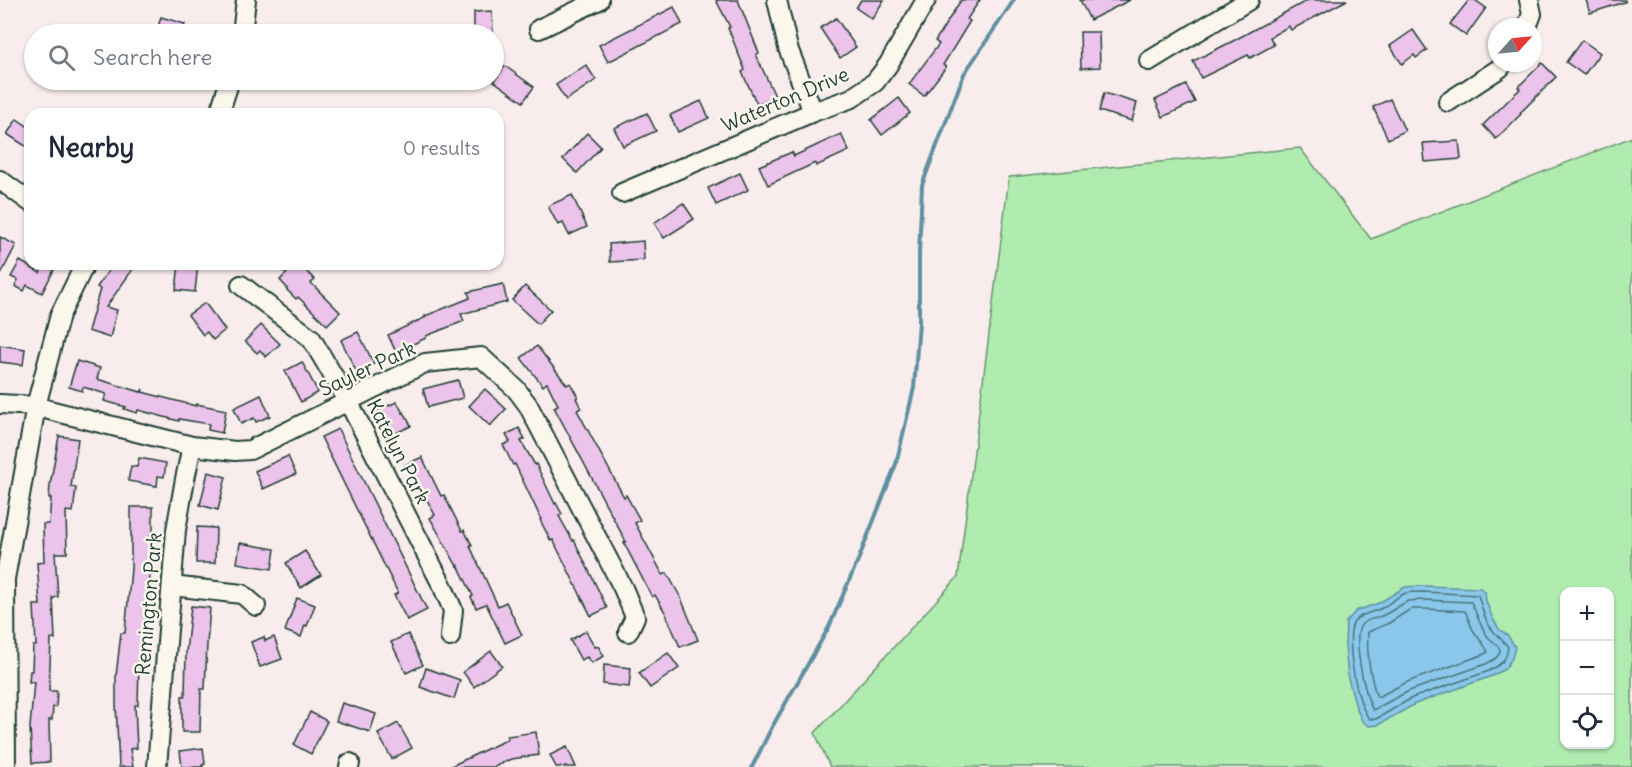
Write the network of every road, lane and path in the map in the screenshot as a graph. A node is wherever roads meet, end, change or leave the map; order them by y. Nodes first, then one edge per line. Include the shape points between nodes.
1 (246, 0) edge
2 (599, 0) edge
3 (777, 0) edge
4 (926, 0) edge
5 (1249, 0) edge
6 (1529, 0) edge
7 (1531, 18) edge
8 (243, 24) edge
9 (539, 29) dead end
10 (1149, 61) dead end
11 (1494, 72) edge
12 (227, 90) edge
13 (1448, 102) dead end
14 (221, 108) edge
15 (813, 112) junction
16 (0, 180) edge
17 (622, 193) dead end
18 (24, 198) edge
19 (82, 270) edge
20 (241, 285) dead end
21 (348, 401) junction
22 (0, 404) edge
23 (36, 406) junction
24 (192, 446) junction
25 (3, 579) edge
26 (172, 586) junction
27 (256, 606) dead end
28 (628, 632) dead end
29 (450, 637) dead end
30 (6, 767) edge
31 (157, 767) edge

1 - 8 street
2 - 9 street
3 - 15 street via 788,48
4 - 15 street, Waterton Drive via 875,82 852,98
5 - 10 street
6 - 7 street
11 - 13 street
12 - 14 street
15 - 17 street, Waterton Drive
16 - 18 street
19 - 23 street via 60,315
20 - 21 street, Katelyn Park via 311,338
21 - 24 street, Sayler Park via 250,450
21 - 28 street, Sayler Park via 425,363 482,357 528,405 623,588 635,617
21 - 29 street, Katelyn Park via 450,602
22 - 23 street, Sayler Park
23 - 24 street, Sayler Park
23 - 25 street
24 - 26 street, Remington Park via 176,530
25 - 30 street
26 - 27 street via 242,594
26 - 31 street, Remington Park

